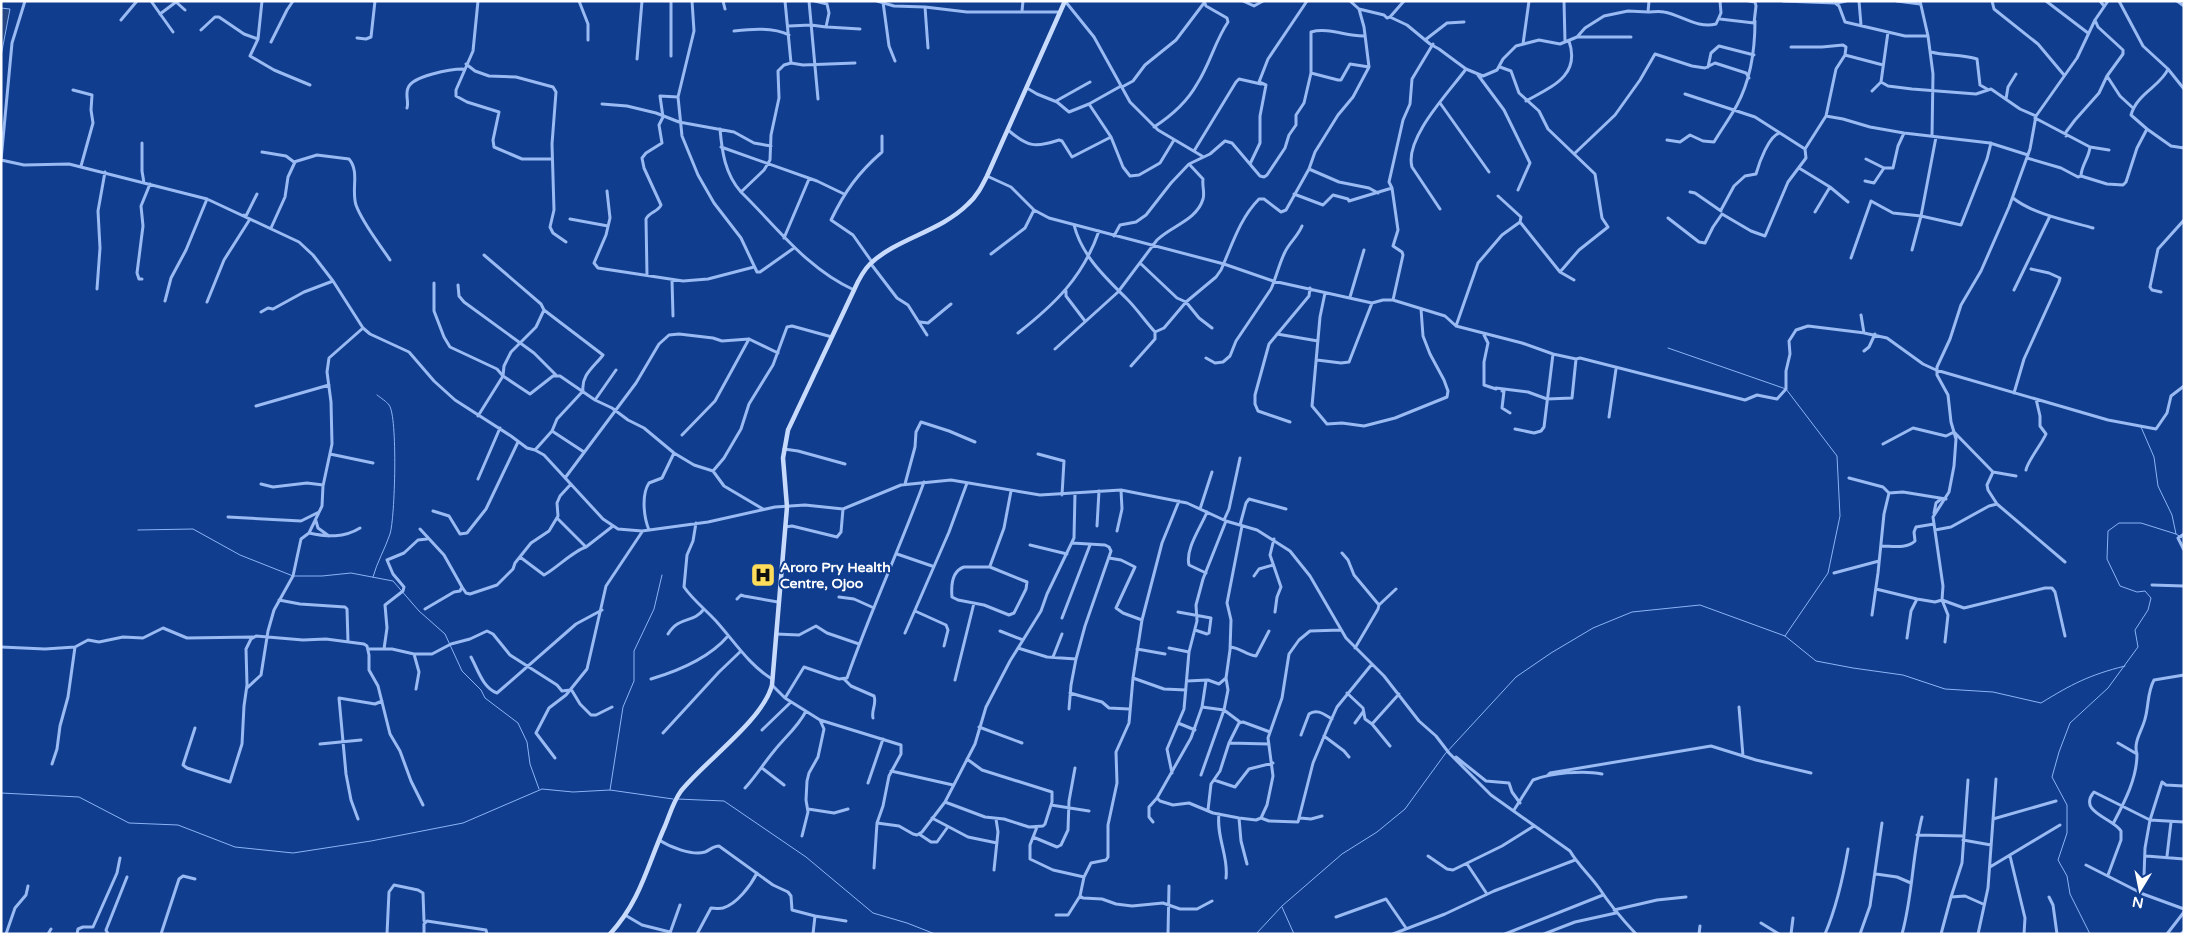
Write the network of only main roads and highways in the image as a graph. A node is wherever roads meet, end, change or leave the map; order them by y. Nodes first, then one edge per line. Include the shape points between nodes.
1 (1065, 1) edge
2 (610, 934) edge

1 - 2 main road via 988,176 974,198 941,225 871,263 854,290 788,430 783,470 787,508 772,682 764,704 675,799 640,890

